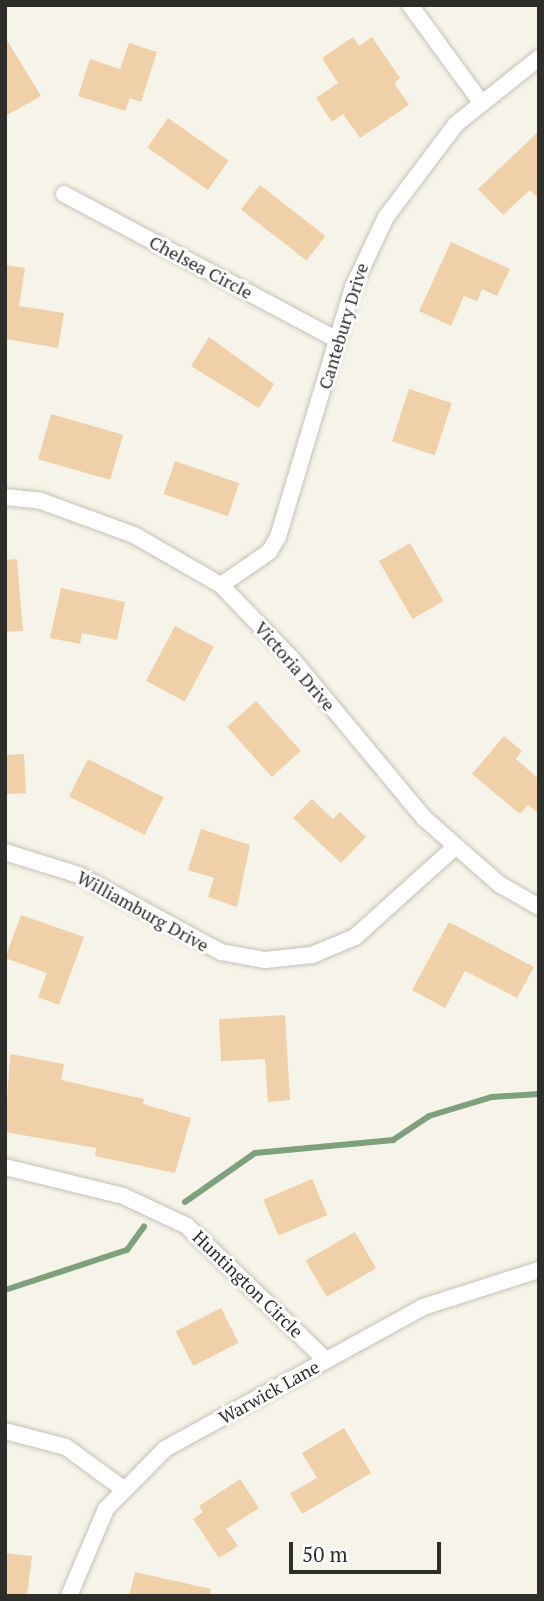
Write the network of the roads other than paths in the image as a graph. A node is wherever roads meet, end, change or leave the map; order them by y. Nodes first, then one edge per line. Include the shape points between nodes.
1 (410, 5) edge
2 (539, 58) edge
3 (480, 101) junction
4 (64, 194) dead end
5 (337, 340) junction
6 (5, 498) edge
7 (220, 585) junction
8 (454, 848) junction
9 (5, 852) edge
10 (539, 907) edge
11 (5, 1167) edge
12 (539, 1270) edge
13 (326, 1360) junction
14 (5, 1431) edge
15 (122, 1489) junction
16 (69, 1596) edge

1 - 3 street
2 - 3 street, Cantebury Drive
3 - 5 street, Cantebury Drive via 431,153 386,217 368,248
4 - 5 street, Chelsea Circle
5 - 7 street, Cantebury Drive via 278,537 269,552
6 - 7 street, Victoria Drive via 41,502 134,535
7 - 8 street, Victoria Drive
8 - 9 street, Williamburg Drive via 355,937 312,955 265,960 221,953 79,875
8 - 10 street, Victoria Drive
11 - 13 street, Huntington Circle via 123,1196 187,1226
12 - 13 street, Warwick Lane via 443,1298
13 - 15 street, Warwick Lane via 165,1449
14 - 15 street via 66,1447
15 - 16 street, Warwick Lane via 93,1528

